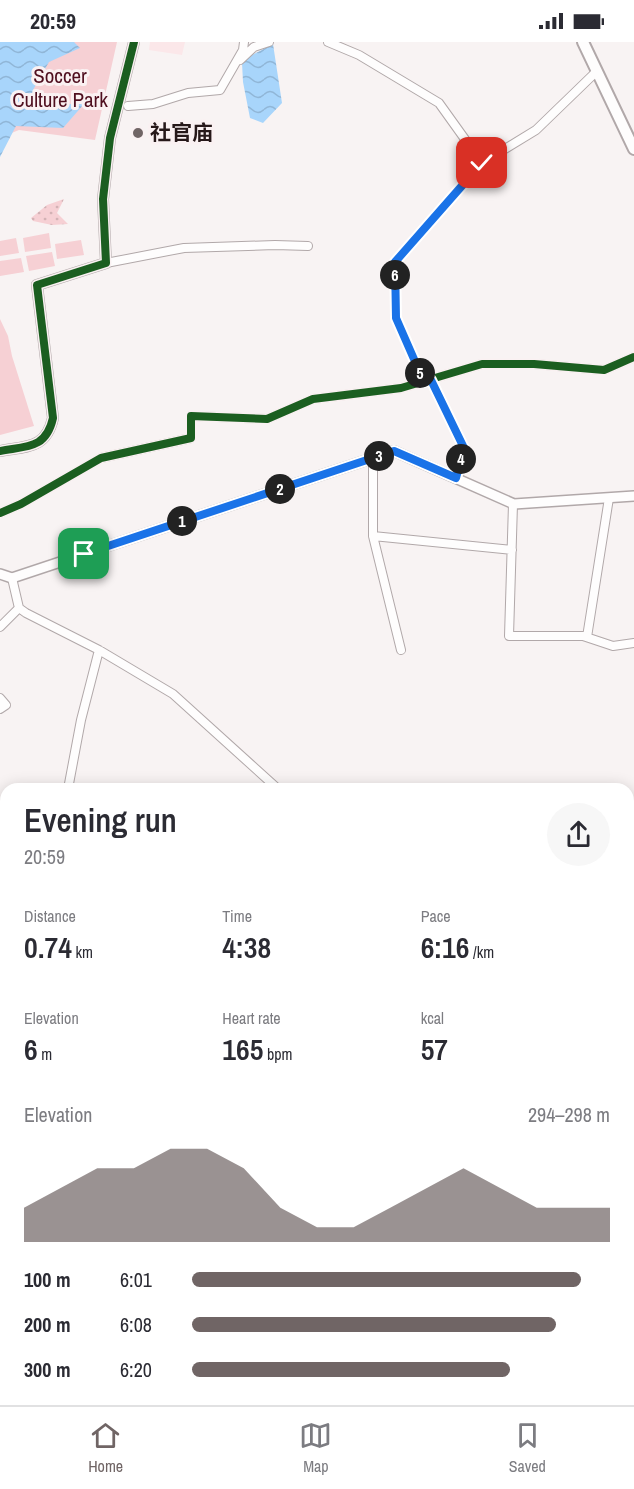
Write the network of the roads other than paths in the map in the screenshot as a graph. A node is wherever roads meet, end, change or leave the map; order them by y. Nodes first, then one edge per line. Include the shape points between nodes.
1 (134, 42) edge
2 (244, 42) edge
3 (269, 42) edge
4 (328, 42) edge
5 (583, 42) edge
6 (235, 64) junction
7 (597, 71) junction
8 (128, 106) dead end
9 (634, 149) edge
10 (482, 163) junction
11 (308, 246) dead end
12 (106, 263) junction
13 (634, 357) edge
14 (427, 381) junction
15 (0, 452) edge
16 (373, 458) junction
17 (456, 478) junction
18 (634, 496) edge
19 (609, 498) junction
20 (513, 504) junction
21 (0, 513) edge
22 (373, 536) junction
23 (512, 550) junction
24 (0, 574) edge
25 (12, 578) junction
26 (19, 608) junction
27 (0, 627) edge
28 (587, 637) junction
29 (634, 643) edge
30 (99, 650) junction
31 (401, 650) dead end
32 (0, 698) edge
33 (0, 709) edge
34 (69, 783) edge
35 (271, 783) edge

1 - 12 street via 110,138 103,199
2 - 6 street
3 - 6 street via 254,47
4 - 10 street via 359,55 439,103
5 - 7 main road
6 - 8 street via 220,90
7 - 9 main road
7 - 10 street via 536,130
10 - 14 street via 395,262 396,318
11 - 12 street via 184,248
12 - 15 street via 37,285 53,418 50,432 40,443
13 - 14 street via 604,370 482,364
14 - 17 street via 464,448
14 - 21 street via 313,399 267,419 191,416 191,438 100,458
16 - 17 street via 394,451
16 - 22 street
16 - 25 street
17 - 20 street
18 - 19 street
19 - 20 street
19 - 28 street
20 - 23 street
22 - 23 street
22 - 31 street
23 - 28 street via 509,636
24 - 25 street
25 - 26 street
26 - 27 street
26 - 30 street
28 - 29 street via 613,646
30 - 34 street
30 - 35 street via 173,694
32 - 33 street via 6,705

